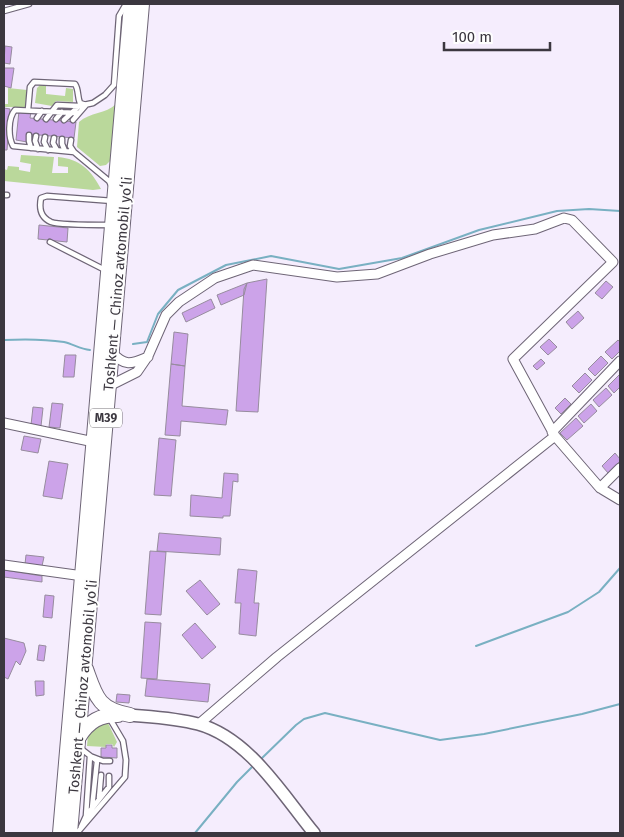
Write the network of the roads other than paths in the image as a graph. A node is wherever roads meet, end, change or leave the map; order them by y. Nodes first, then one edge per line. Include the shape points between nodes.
1 (29, 4) edge
2 (126, 4) edge
3 (131, 4) edge
4 (142, 4) edge
5 (4, 11) edge
6 (86, 105) junction
7 (68, 106) junction
8 (79, 106) junction
9 (28, 110) junction
10 (36, 111) junction
11 (42, 111) junction
12 (52, 112) junction
13 (62, 112) junction
14 (72, 112) junction
15 (78, 113) junction
16 (31, 117) dead end
17 (38, 118) dead end
18 (46, 118) dead end
19 (56, 119) dead end
20 (64, 120) dead end
21 (73, 120) dead end
22 (29, 135) dead end
23 (36, 136) dead end
24 (45, 137) dead end
25 (54, 138) dead end
26 (62, 138) dead end
27 (71, 140) dead end
28 (31, 148) junction
29 (38, 148) junction
30 (48, 150) junction
31 (57, 150) junction
32 (65, 151) junction
33 (74, 152) junction
34 (115, 196) junction
35 (112, 225) junction
36 (50, 242) dead end
37 (108, 272) junction
38 (112, 353) junction
39 (148, 356) junction
40 (620, 361) edge
41 (109, 386) junction
42 (4, 423) edge
43 (553, 434) junction
44 (94, 442) junction
45 (620, 468) edge
46 (600, 488) junction
47 (620, 500) edge
48 (90, 552) junction
49 (4, 566) edge
50 (82, 576) junction
51 (85, 664) junction
52 (105, 710) junction
53 (130, 715) joint
54 (199, 724) junction
55 (78, 742) junction
56 (90, 756) junction
57 (110, 761) dead end
58 (101, 775) dead end
59 (109, 776) dead end
60 (99, 799) junction
61 (92, 808) junction
62 (86, 816) junction
63 (76, 832) edge
64 (60, 833) edge
65 (314, 833) edge

1 - 5 lane
2 - 6 lane via 120,16 114,85 105,95
3 - 34 highway, Toshkent — Chinoz avtomobil yoʻli / M39
4 - 38 highway, Toshkent — Chinoz avtomobil yoʻli / M39
6 - 8 lane
6 - 9 lane via 80,103 75,84 34,82 30,87
6 - 15 lane
7 - 8 lane
7 - 12 lane via 57,105
7 - 13 lane
8 - 14 lane
9 - 10 lane
9 - 28 lane via 15,110 12,114 9,140 13,146
10 - 11 lane
10 - 16 lane
11 - 12 lane
11 - 17 lane
12 - 13 lane
12 - 18 lane
13 - 14 lane
13 - 19 lane
14 - 15 lane
14 - 20 lane
15 - 21 lane
22 - 28 lane
23 - 29 lane
24 - 30 lane
25 - 31 lane
26 - 32 lane
27 - 33 lane
28 - 29 lane
29 - 30 lane
30 - 31 lane
31 - 32 lane
32 - 33 lane
33 - 34 lane via 109,181
34 - 35 highway, Toshkent — Chinoz avtomobil yoʻli / M39
34 - 35 lane via 41,198 42,214 52,223
35 - 37 highway, Toshkent — Chinoz avtomobil yoʻli / M39
36 - 37 lane
37 - 44 highway, Toshkent — Chinoz avtomobil yoʻli / M39
38 - 39 street via 120,361 131,363
38 - 41 highway, Toshkent — Chinoz avtomobil yoʻli / M39
39 - 41 street via 137,372
39 - 43 street via 166,315 179,302 215,278 254,265 337,277 378,274 493,235 536,229 564,218 572,220 614,262 513,359
40 - 43 street
41 - 48 highway, Toshkent — Chinoz avtomobil yoʻli / M39
42 - 44 street
43 - 46 street
43 - 54 street via 277,656
44 - 48 highway, Toshkent — Chinoz avtomobil yoʻli / M39
45 - 46 street
46 - 47 street
48 - 50 highway, Toshkent — Chinoz avtomobil yoʻli / M39
48 - 51 highway, Toshkent — Chinoz avtomobil yoʻli / M39
49 - 50 street
50 - 64 highway, Toshkent — Chinoz avtomobil yoʻli / M39
51 - 52 highway
51 - 55 highway, Toshkent — Chinoz avtomobil yoʻli / M39
52 - 53 highway
52 - 55 highway via 102,716 91,722
52 - 63 lane via 123,741 125,777
53 - 54 main road
54 - 65 main road via 235,742 256,762
55 - 56 lane
55 - 63 highway, Toshkent — Chinoz avtomobil yoʻli / M39
56 - 57 lane
56 - 61 lane via 97,761
56 - 62 lane
58 - 60 lane
59 - 60 lane via 109,787
60 - 61 lane
61 - 62 lane
62 - 63 lane

